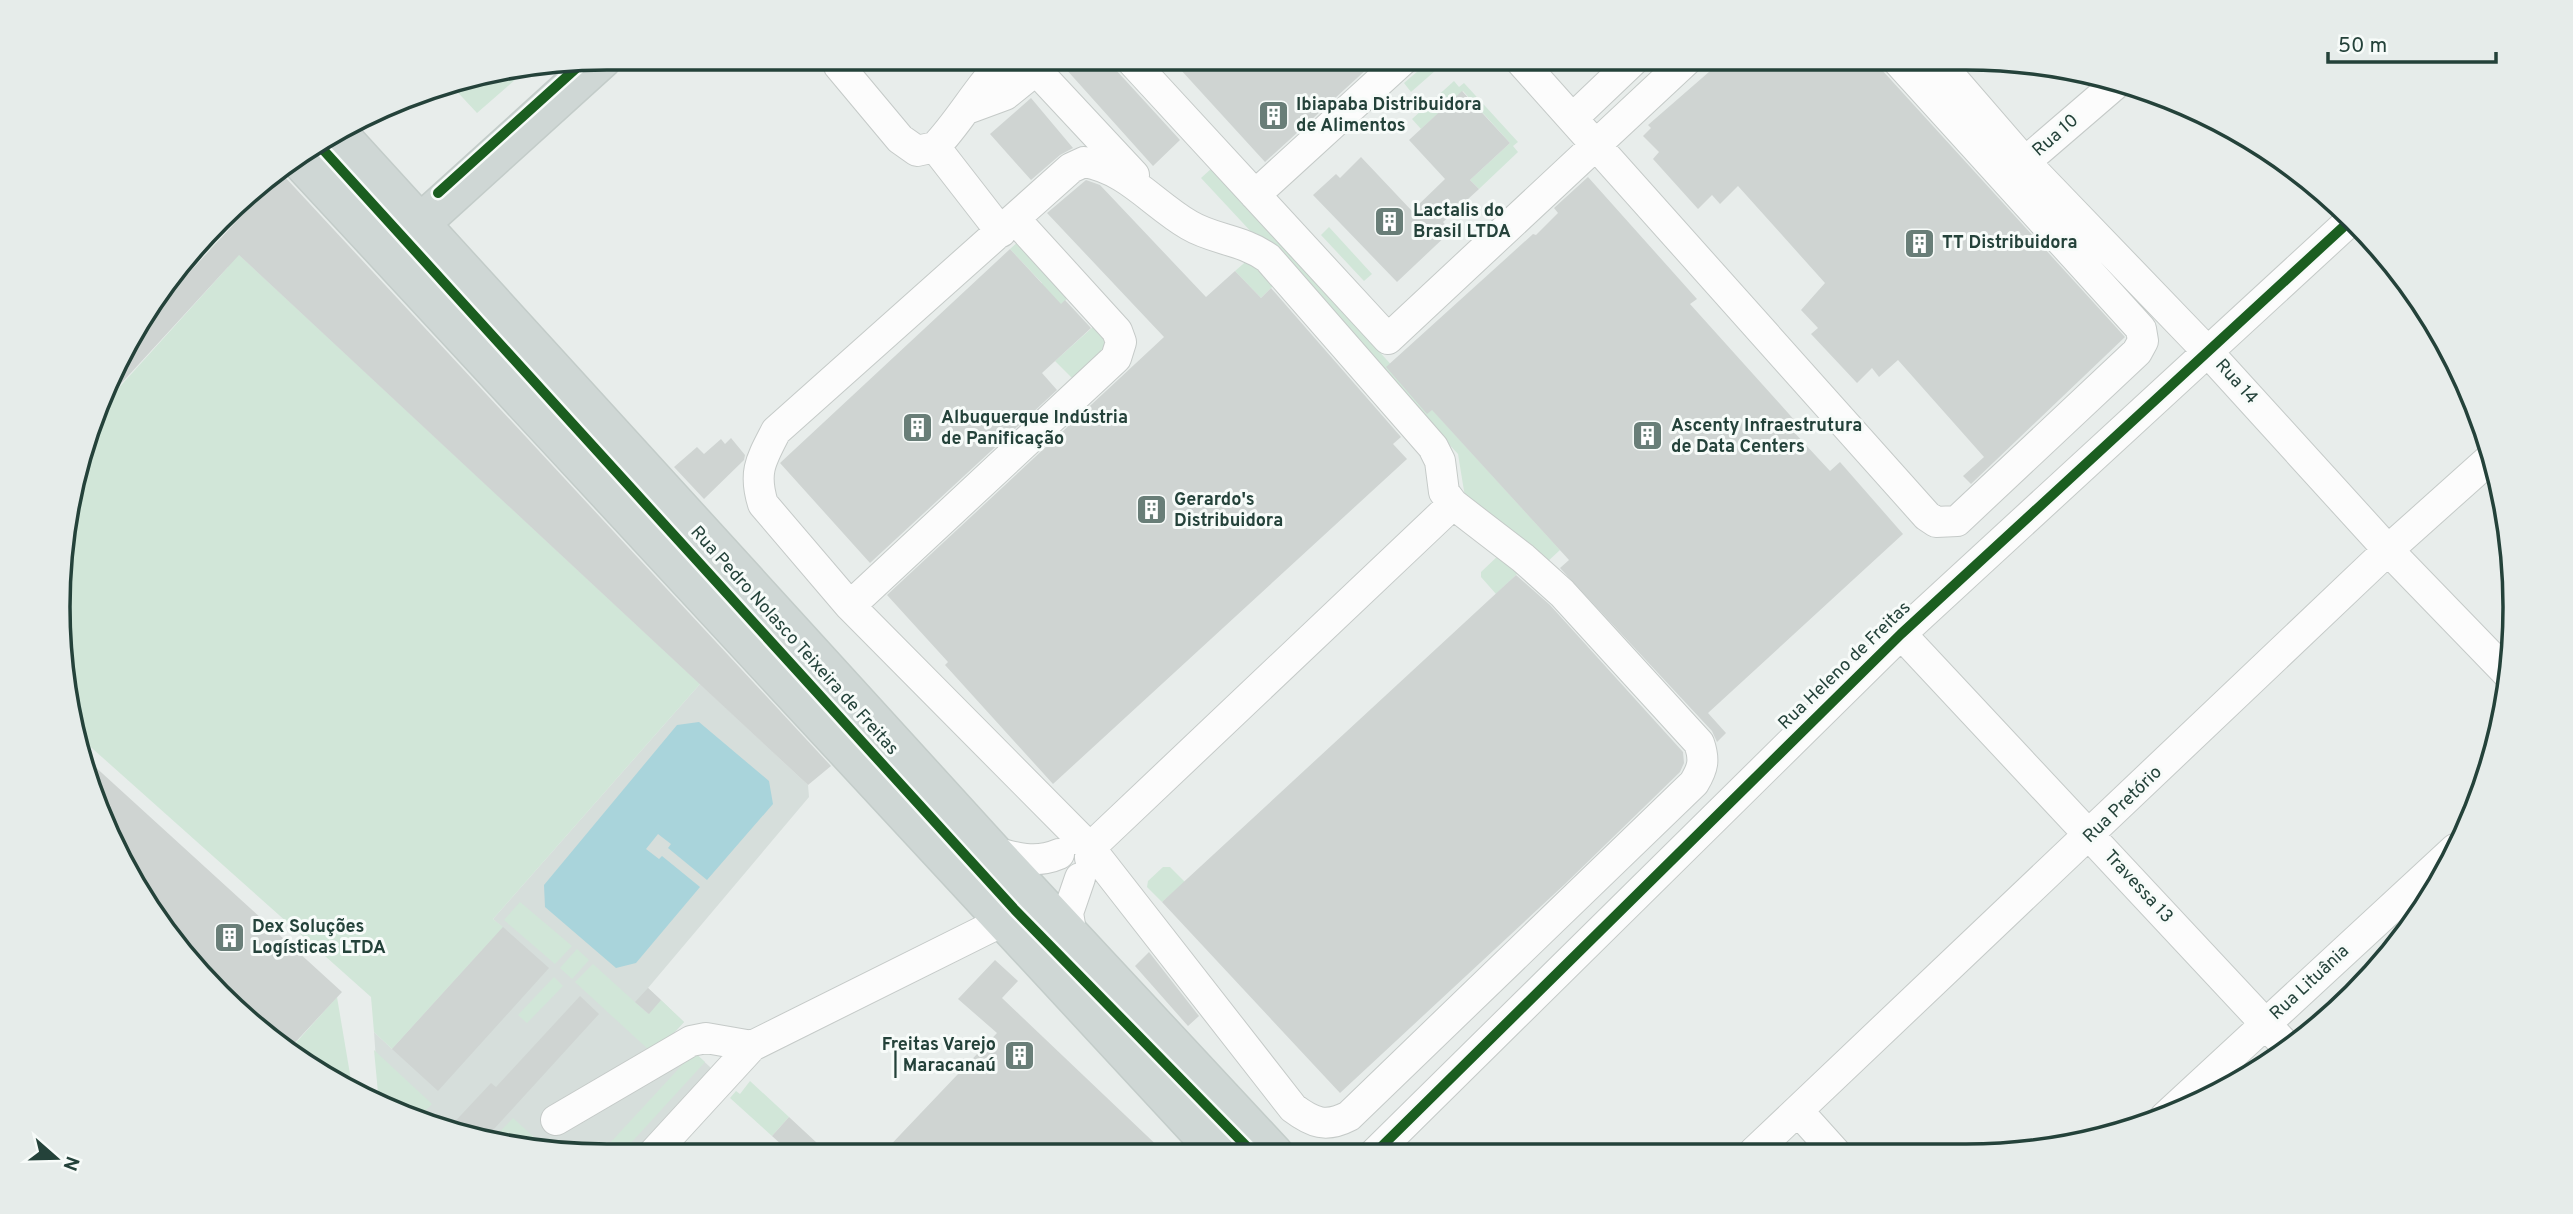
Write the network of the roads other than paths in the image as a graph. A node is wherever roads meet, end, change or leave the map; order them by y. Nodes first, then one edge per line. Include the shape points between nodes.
1 (842, 70) edge
2 (995, 70) edge
3 (1140, 70) edge
4 (1392, 70) edge
5 (1529, 70) edge
6 (1623, 70) edge
7 (1676, 70) edge
8 (1906, 70) edge
9 (1945, 70) edge
10 (589, 71) edge
11 (2109, 89) edge
12 (967, 109) junction
13 (1573, 118) junction
14 (343, 139) edge
15 (1595, 144) junction
16 (935, 147) junction
17 (2025, 162) junction
18 (303, 165) edge
19 (1255, 195) junction
20 (1163, 206) junction
21 (421, 223) junction
22 (1008, 225) junction
23 (2345, 226) edge
24 (2207, 351) junction
25 (2484, 464) edge
26 (1453, 503) junction
27 (691, 521) junction
28 (660, 547) junction
29 (2388, 550) junction
30 (849, 606) junction
31 (1901, 634) junction
32 (2499, 665) edge
33 (2091, 836) junction
34 (992, 851) junction
35 (1080, 857) junction
36 (2436, 867) edge
37 (1031, 894) junction
38 (1003, 921) junction
39 (1072, 937) junction
40 (2265, 1024) junction
41 (2281, 1041) edge
42 (752, 1046) junction
43 (2189, 1096) edge
44 (1798, 1112) junction
45 (556, 1120) dead end
46 (662, 1144) edge
47 (1211, 1144) edge
48 (1265, 1144) edge
49 (1384, 1144) edge
50 (1763, 1144) edge
51 (1828, 1144) edge

1 - 16 street via 900,139 917,151
2 - 12 street
3 - 19 street
4 - 19 street
5 - 13 street
6 - 13 street
7 - 15 street
8 - 15 street via 2141,329 2143,341 2137,352 1957,521 1936,522 1927,516
9 - 17 street, Rua 14
10 - 21 main road
11 - 17 street, Rua 10
12 - 16 street
12 - 20 street via 1005,95 1036,70
13 - 15 street
14 - 21 main road, Rua Pedro Nolasco Teixeira de Freitas
15 - 19 street via 1388,340
16 - 22 street
17 - 24 street, Rua 14
18 - 28 main road, Rua Pedro Nolasco Teixeira de Freitas
20 - 22 street via 1120,175 1084,162 1071,168
20 - 26 street via 1190,226 1249,245 1285,276 1433,447 1444,492
21 - 27 main road, Rua Pedro Nolasco Teixeira de Freitas
22 - 30 street via 776,431 760,462 757,483 763,504
22 - 30 street via 1117,331 1121,342 1116,358
23 - 24 street, Rua Heleno de Freitas
24 - 29 street, Rua 14
24 - 31 street, Rua Heleno de Freitas
25 - 29 street, Rua Pretório
26 - 35 street
26 - 35 street via 1562,593 1699,743 1702,769 1693,783 1349,1115 1321,1124 1293,1108
27 - 28 main road
27 - 34 main road, Rua Pedro Nolasco Teixeira de Freitas
28 - 38 main road, Rua Pedro Nolasco Teixeira de Freitas
29 - 32 street, Rua 14
29 - 33 street, Rua Pretório
30 - 35 street
31 - 33 street, Travessa 13
31 - 49 street, Rua Heleno de Freitas
33 - 40 street, Travessa 13
33 - 44 street, Rua Pretório
34 - 35 street via 1021,860
34 - 37 main road, Rua Pedro Nolasco Teixeira de Freitas
35 - 39 street via 1068,912
36 - 40 street, Rua Lituânia
37 - 38 street
37 - 39 main road, Rua Pedro Nolasco Teixeira de Freitas
38 - 42 street
38 - 47 main road, Rua Pedro Nolasco Teixeira de Freitas
39 - 48 main road, Rua Pedro Nolasco Teixeira de Freitas
40 - 41 street, Travessa 13
40 - 43 street, Rua Lituânia
42 - 45 street via 706,1038 691,1041
42 - 46 street
44 - 50 street, Rua Pretório
44 - 51 street

